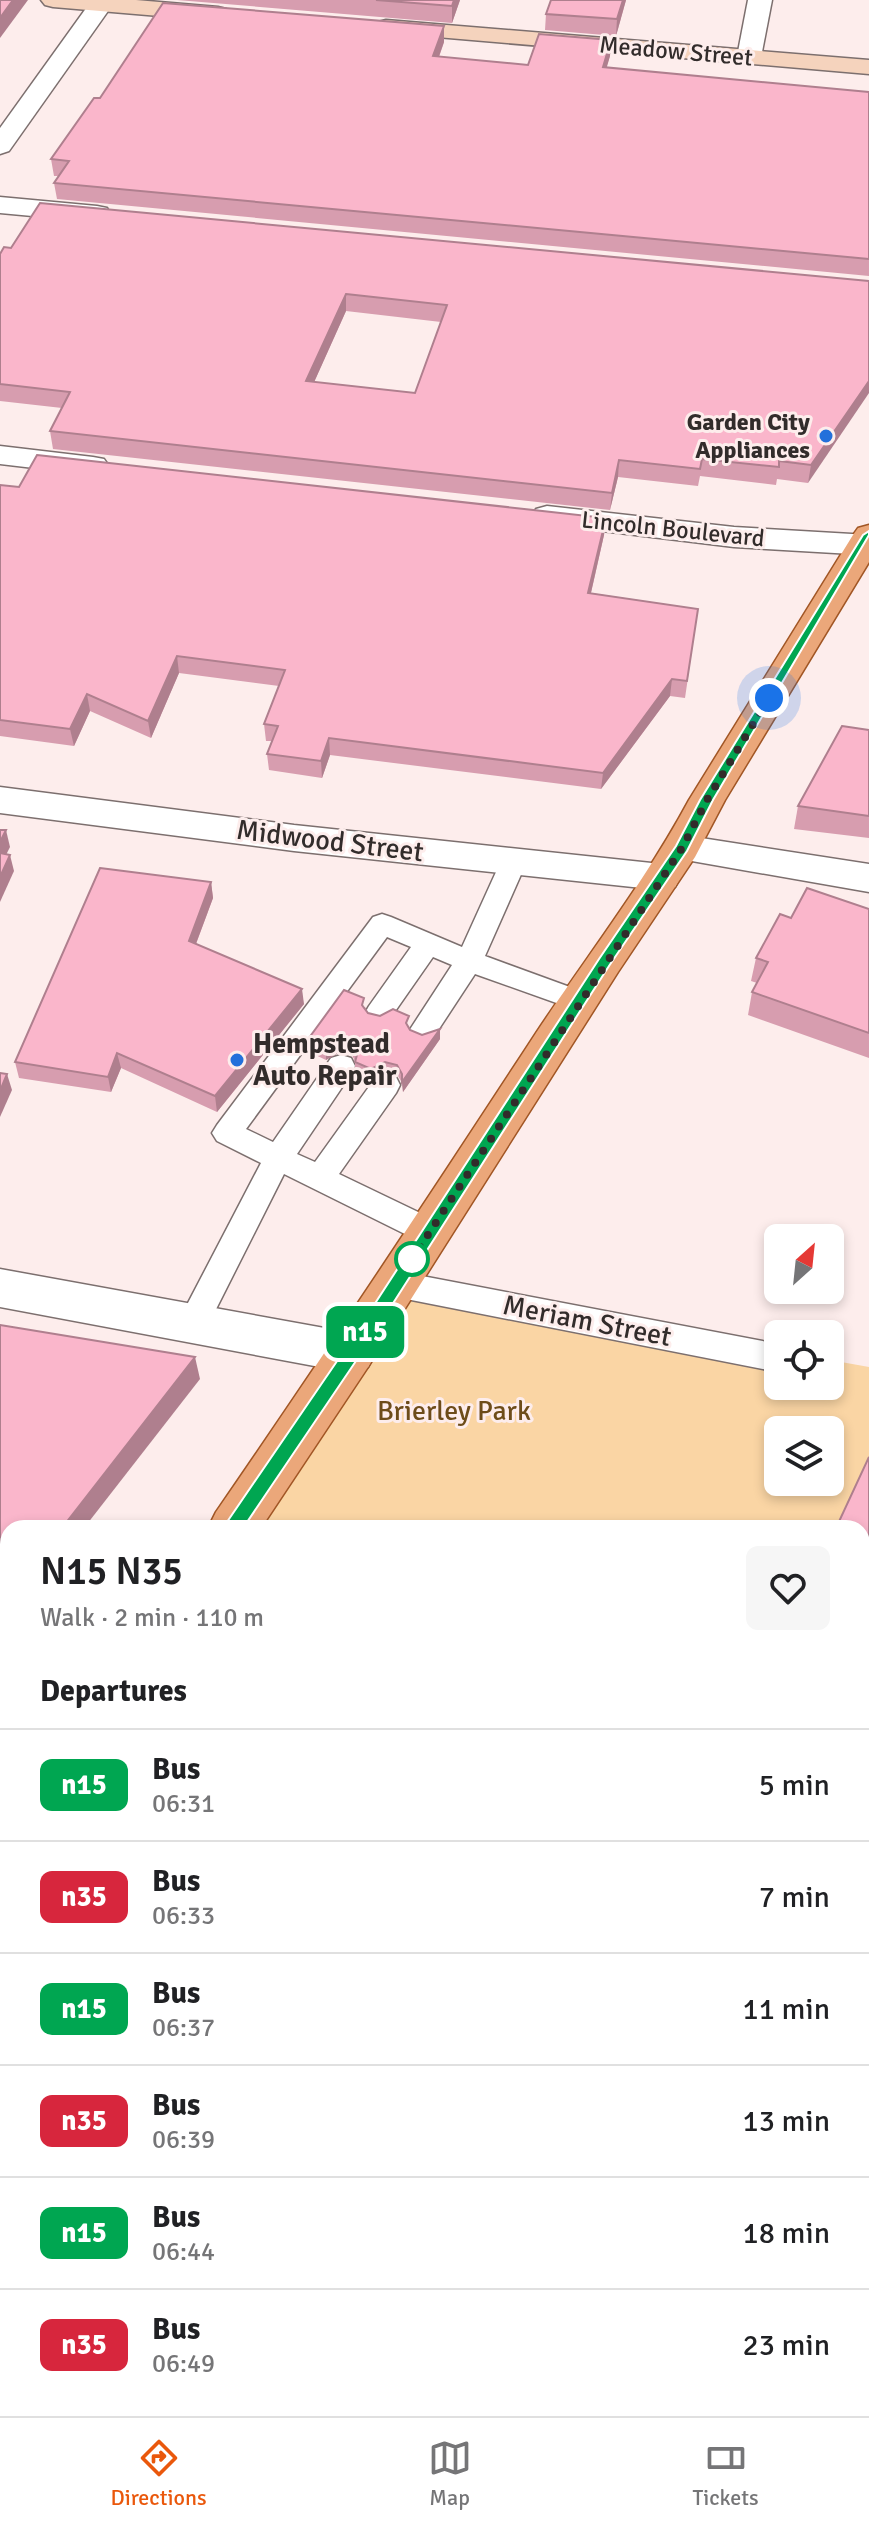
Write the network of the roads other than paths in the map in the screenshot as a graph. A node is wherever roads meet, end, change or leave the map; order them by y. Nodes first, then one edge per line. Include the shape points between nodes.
1 (53, 0) edge
2 (760, 0) edge
3 (101, 4) junction
4 (243, 16) edge
5 (370, 26) edge
6 (749, 57) junction
7 (869, 67) edge
8 (0, 146) edge
9 (0, 205) edge
10 (127, 217) edge
11 (0, 455) edge
12 (126, 469) edge
13 (519, 513) edge
14 (867, 541) edge
15 (0, 800) edge
16 (514, 861) junction
17 (671, 862) junction
18 (869, 878) edge
19 (428, 944) junction
20 (469, 961) junction
21 (579, 1001) junction
22 (379, 1013) edge
23 (423, 1031) edge
24 (341, 1066) dead end
25 (386, 1085) dead end
26 (278, 1158) junction
27 (319, 1180) junction
28 (430, 1232) junction
29 (396, 1284) junction
30 (0, 1288) edge
31 (193, 1324) junction
32 (352, 1353) junction
33 (764, 1355) edge
34 (238, 1520) edge

1 - 3 street
2 - 6 street
3 - 4 street
3 - 8 street
5 - 6 street, Meadow Street
6 - 7 street, Meadow Street
9 - 10 street
11 - 12 street
13 - 14 street, Lincoln Boulevard via 734,537
14 - 17 main road
15 - 16 street, Midwood Street
16 - 17 street, Midwood Street
16 - 20 lane
17 - 18 street, Midwood Street
17 - 21 main road
19 - 20 lane
19 - 22 lane
19 - 26 lane via 382,924 227,1133
20 - 21 lane
20 - 23 lane
21 - 28 main road
24 - 26 lane
25 - 27 lane
26 - 27 lane
26 - 31 lane
27 - 28 lane
28 - 29 main road
29 - 32 main road
29 - 33 lane, Meriam Street
30 - 31 street
31 - 32 street
32 - 34 main road

